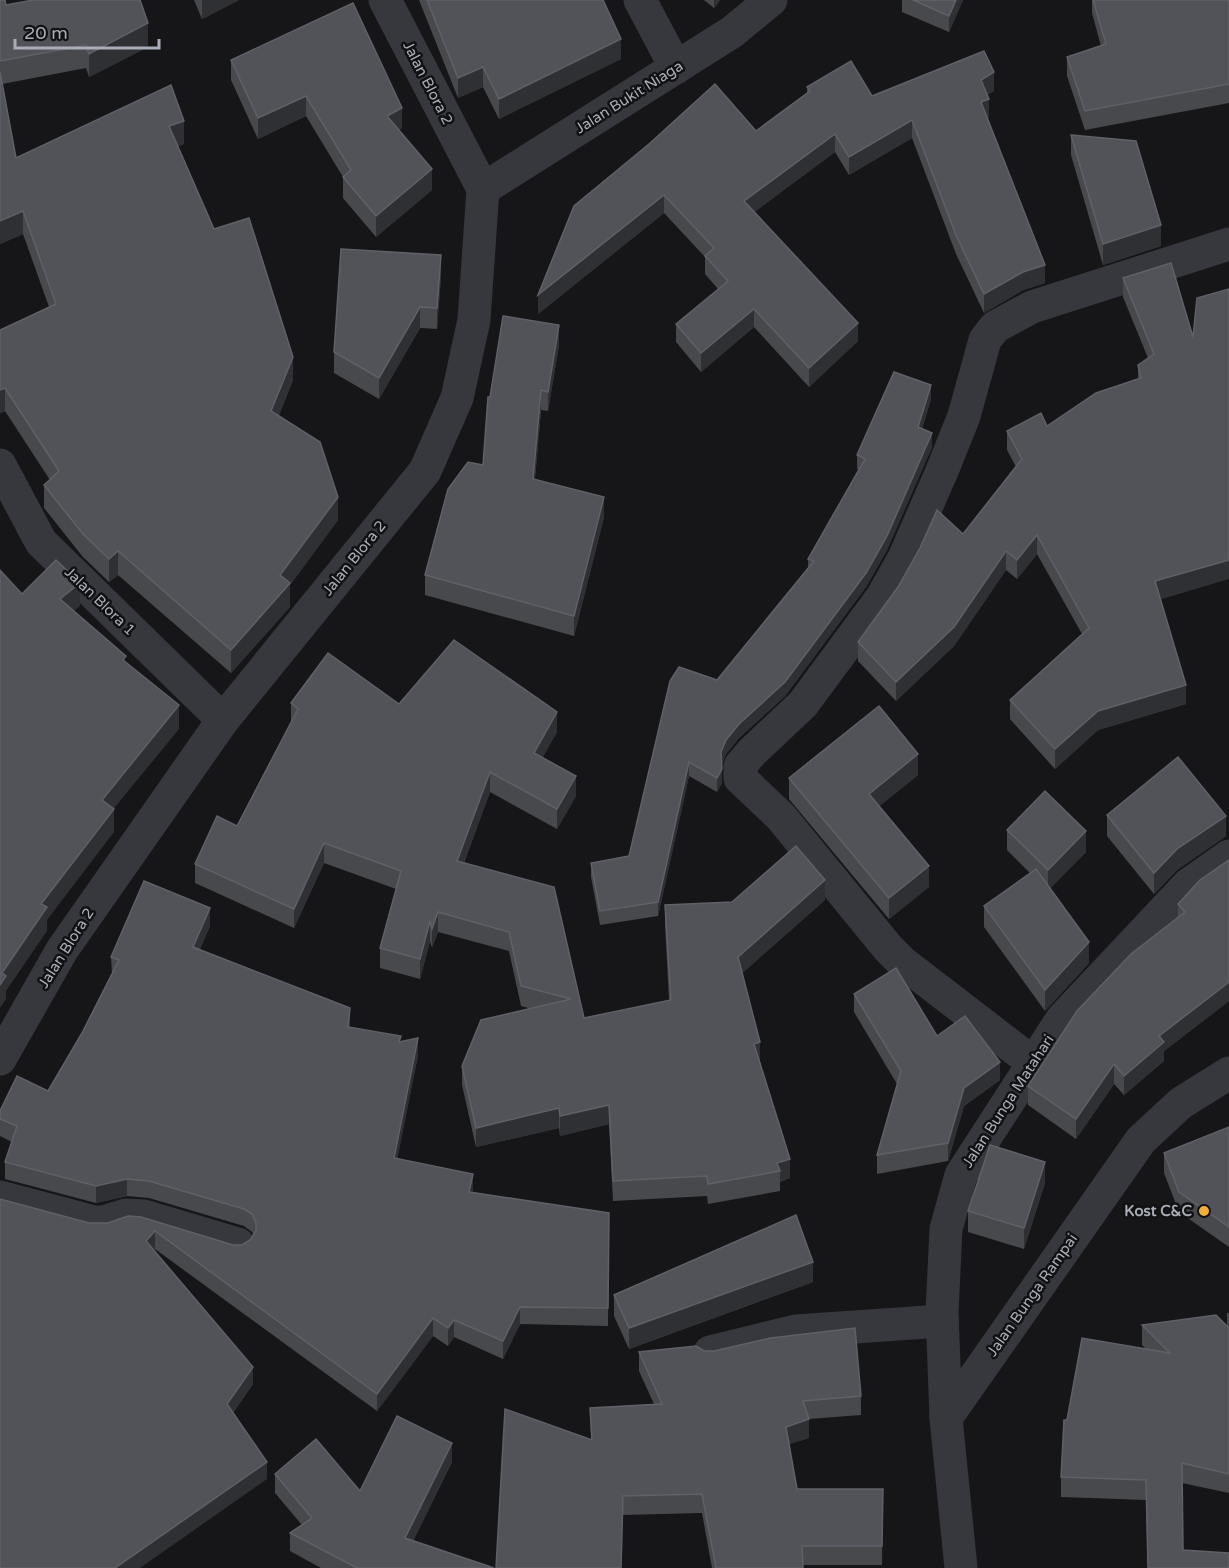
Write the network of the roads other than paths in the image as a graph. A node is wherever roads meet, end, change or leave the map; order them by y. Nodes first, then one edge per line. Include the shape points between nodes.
1 (385, 0) edge
2 (640, 0) edge
3 (771, 0) edge
4 (676, 68) junction
5 (483, 189) junction
6 (1229, 244) edge
7 (0, 465) edge
8 (222, 720) junction
9 (1229, 856) edge
10 (0, 1059) edge
11 (1032, 1062) junction
12 (1229, 1073) edge
13 (0, 1197) edge
14 (238, 1244) edge
15 (942, 1321) junction
16 (710, 1352) edge
17 (946, 1418) junction
18 (961, 1568) edge

1 - 5 street, Jalan Blora 2
2 - 4 street
3 - 4 street, Jalan Bukit Niaga via 732,32
4 - 5 street, Jalan Bukit Niaga
5 - 8 street, Jalan Blora 2 via 474,320 457,398 425,471
6 - 11 street via 1032,307 995,327 985,340 964,416 938,480 904,558 882,597 803,704 740,766 740,778 780,817 888,948
7 - 8 street, Jalan Blora 1 via 41,542
8 - 10 street, Jalan Blora 2 via 62,950
9 - 11 street, Jalan Bunga Matahari via 1188,885 1062,1019
11 - 15 street, Jalan Bunga Matahari via 961,1175 946,1229
12 - 17 street, Jalan Bunga Rampai via 1181,1103 1141,1140
13 - 14 street via 94,1222 126,1215 144,1216
15 - 16 street via 796,1332
15 - 17 street, Jalan Bunga Matahari
17 - 18 street

